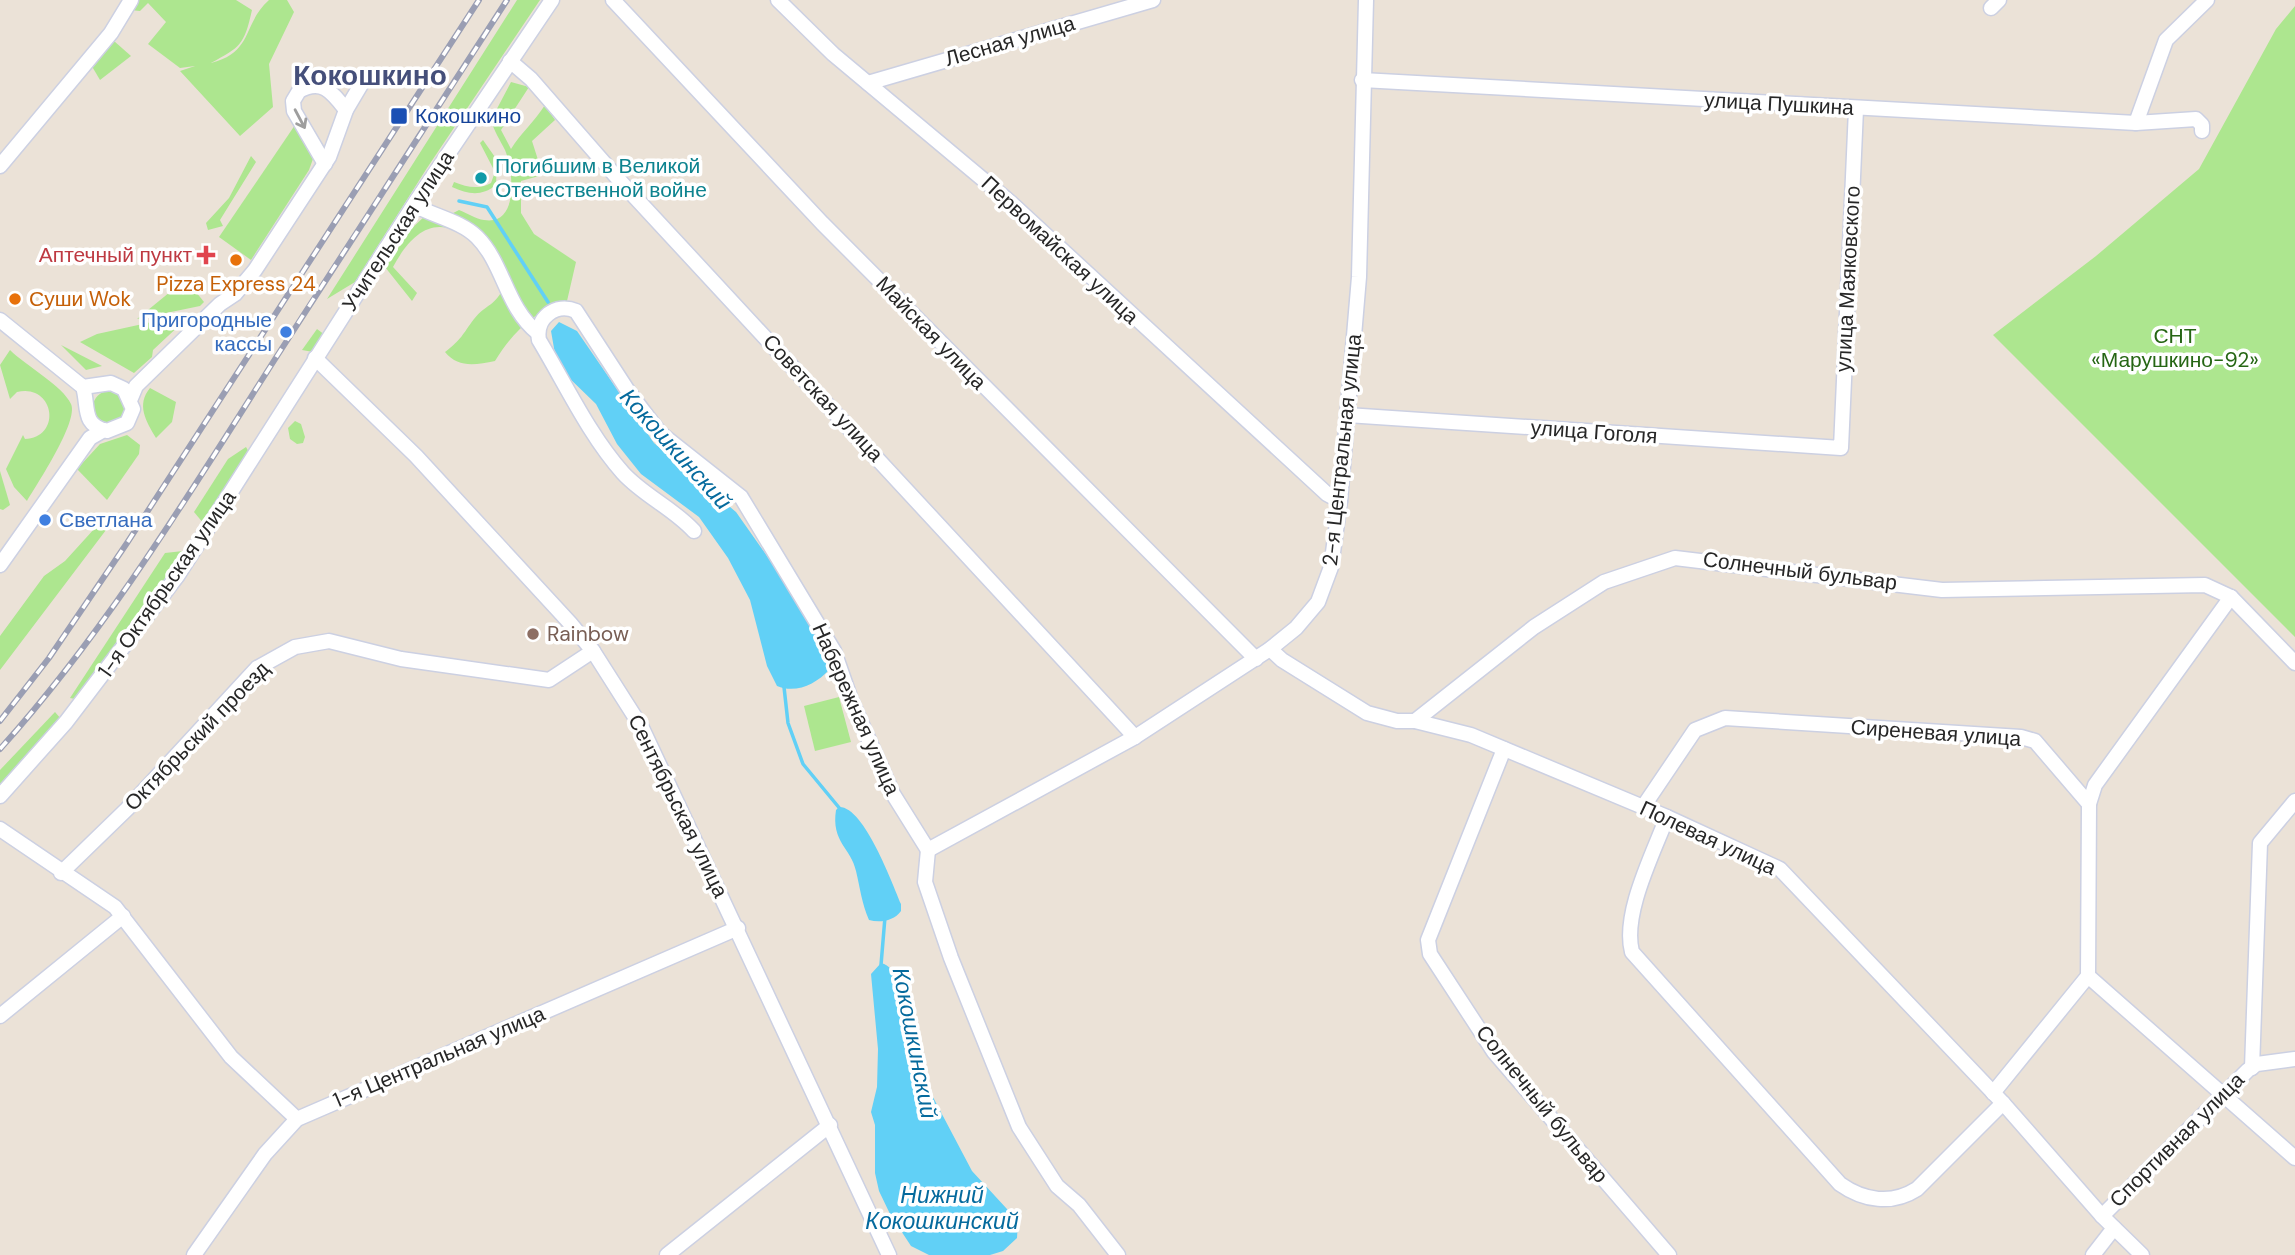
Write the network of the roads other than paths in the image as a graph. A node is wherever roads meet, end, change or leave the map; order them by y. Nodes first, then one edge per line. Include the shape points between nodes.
1 (131, 0) edge
2 (552, 0) edge
3 (613, 0) edge
4 (778, 0) edge
5 (1153, 0) edge
6 (1366, 0) edge
7 (2207, 0) edge
8 (1114, 5) edge
9 (510, 61) junction
10 (365, 78) dead end
11 (1362, 80) junction
12 (868, 83) junction
13 (1856, 109) junction
14 (346, 110) junction
15 (2136, 123) junction
16 (2199, 125) dead end
17 (325, 164) junction
18 (0, 166) edge
19 (414, 205) junction
20 (0, 320) edge
21 (539, 329) junction
22 (315, 358) junction
23 (89, 390) junction
24 (130, 391) junction
25 (1347, 415) junction
26 (90, 422) junction
27 (104, 430) junction
28 (90, 438) junction
29 (1841, 448) joint
30 (1340, 501) junction
31 (694, 531) dead end
32 (0, 565) edge
33 (2231, 597) junction
34 (1270, 649) junction
35 (593, 651) junction
36 (1256, 659) junction
37 (2295, 663) edge
38 (1415, 720) junction
39 (1135, 737) junction
40 (1504, 749) junction
41 (0, 796) edge
42 (2295, 802) edge
43 (2089, 804) junction
44 (1643, 807) junction
45 (1667, 817) junction
46 (0, 830) edge
47 (928, 850) junction
48 (61, 873) junction
49 (123, 916) junction
50 (738, 928) junction
51 (2088, 976) junction
52 (0, 1016) edge
53 (2295, 1059) edge
54 (2252, 1068) junction
55 (2224, 1095) junction
56 (1998, 1098) junction
57 (297, 1119) junction
58 (830, 1125) junction
59 (2295, 1158) edge
60 (2102, 1216) junction
61 (2114, 1228) junction
62 (194, 1255) edge
63 (667, 1255) edge
64 (889, 1255) edge
65 (1118, 1255) edge
66 (1669, 1255) edge
67 (2093, 1255) edge
68 (2142, 1255) edge

1 - 18 street via 111,33
2 - 9 street, Учительская улица
3 - 36 street, Майская улица via 822,223
4 - 12 street, Первомайская улица
5 - 8 street, Лесная улица
6 - 11 street, 2-я Центральная улица
7 - 15 street via 2166,40
8 - 12 street, Лесная улица
9 - 19 street, Учительская улица
9 - 39 street, Советская улица
10 - 14 street
11 - 13 street, улица Пушкина
11 - 25 street, 2-я Центральная улица via 1359,277
12 - 30 street, Первомайская улица via 1010,202 1326,494
13 - 15 street, улица Пушкина
13 - 29 street, улица Маяковского
14 - 17 street via 337,143
14 -> 17 street via 330,90 319,85 299,91 293,102
15 - 16 street, улица Пушкина
17 - 24 street via 242,288
19 - 21 street via 478,237 520,316
19 - 22 street, Учительская улица
20 - 23 street
21 - 31 street via 568,387 621,471
21 - 47 street, Набережная улица via 545,315 555,309 576,311 653,424 669,442 741,497 834,651 893,794
22 - 35 street, Сентябрьская улица via 425,465
22 - 41 street, 1-я Октябрьская улица via 178,575 97,684
23 - 24 street via 111,383
23 - 26 street via 86,413
24 - 27 street via 133,409 127,423
25 - 29 street, улица Гоголя
25 - 30 street, 2-я Центральная улица
26 - 27 street
26 - 28 street
27 - 28 street
28 - 32 street
30 - 34 street, 2-я Центральная улица via 1331,567 1318,601 1296,628
33 - 37 street
33 - 38 street, Солнечный бульвар via 2205,585 1942,590 1675,558 1604,582 1534,627
33 - 43 street via 2097,781
34 - 36 street, 2-я Центральная улица
34 - 38 street, Полевая улица via 1367,713
35 - 48 street, Октябрьский проезд via 549,680 401,659 329,641 295,647 257,668
35 - 50 street, Сентябрьская улица via 642,727
36 - 39 street, 2-я Центральная улица
38 - 40 street, Полевая улица via 1457,730
39 - 47 street, 2-я Центральная улица
40 - 44 street, Полевая улица
40 - 66 street, Солнечный бульвар via 1428,940 1430,954 1494,1052
42 - 54 street via 2260,843
43 - 44 street, Сиреневая улица via 2035,741 2021,737 1725,718 1695,730
43 - 51 street
44 - 45 street, Полевая улица
45 - 56 street, Полевая улица via 1780,869
45 - 56 street via 1630,918 1632,952 1840,1184 1861,1196 1900,1199 1917,1189
46 - 48 street
47 - 65 street via 925,882 1019,1127 1057,1186 1079,1205
48 - 49 street via 108,901
49 - 52 street
49 - 57 street via 230,1057
50 - 57 street, 1-я Центральная улица
50 - 58 street, Сентябрьская улица
51 - 55 street
51 - 56 street
53 - 54 street, Спортивная улица
54 - 55 street, Спортивная улица
55 - 59 street
55 - 60 street, Спортивная улица
56 - 60 street, Полевая улица
57 - 62 street, 1-я Центральная улица via 265,1153
58 - 63 street
58 - 64 street, Сентябрьская улица
60 - 61 street, Полевая улица
61 - 67 street
61 - 68 street, Полевая улица

